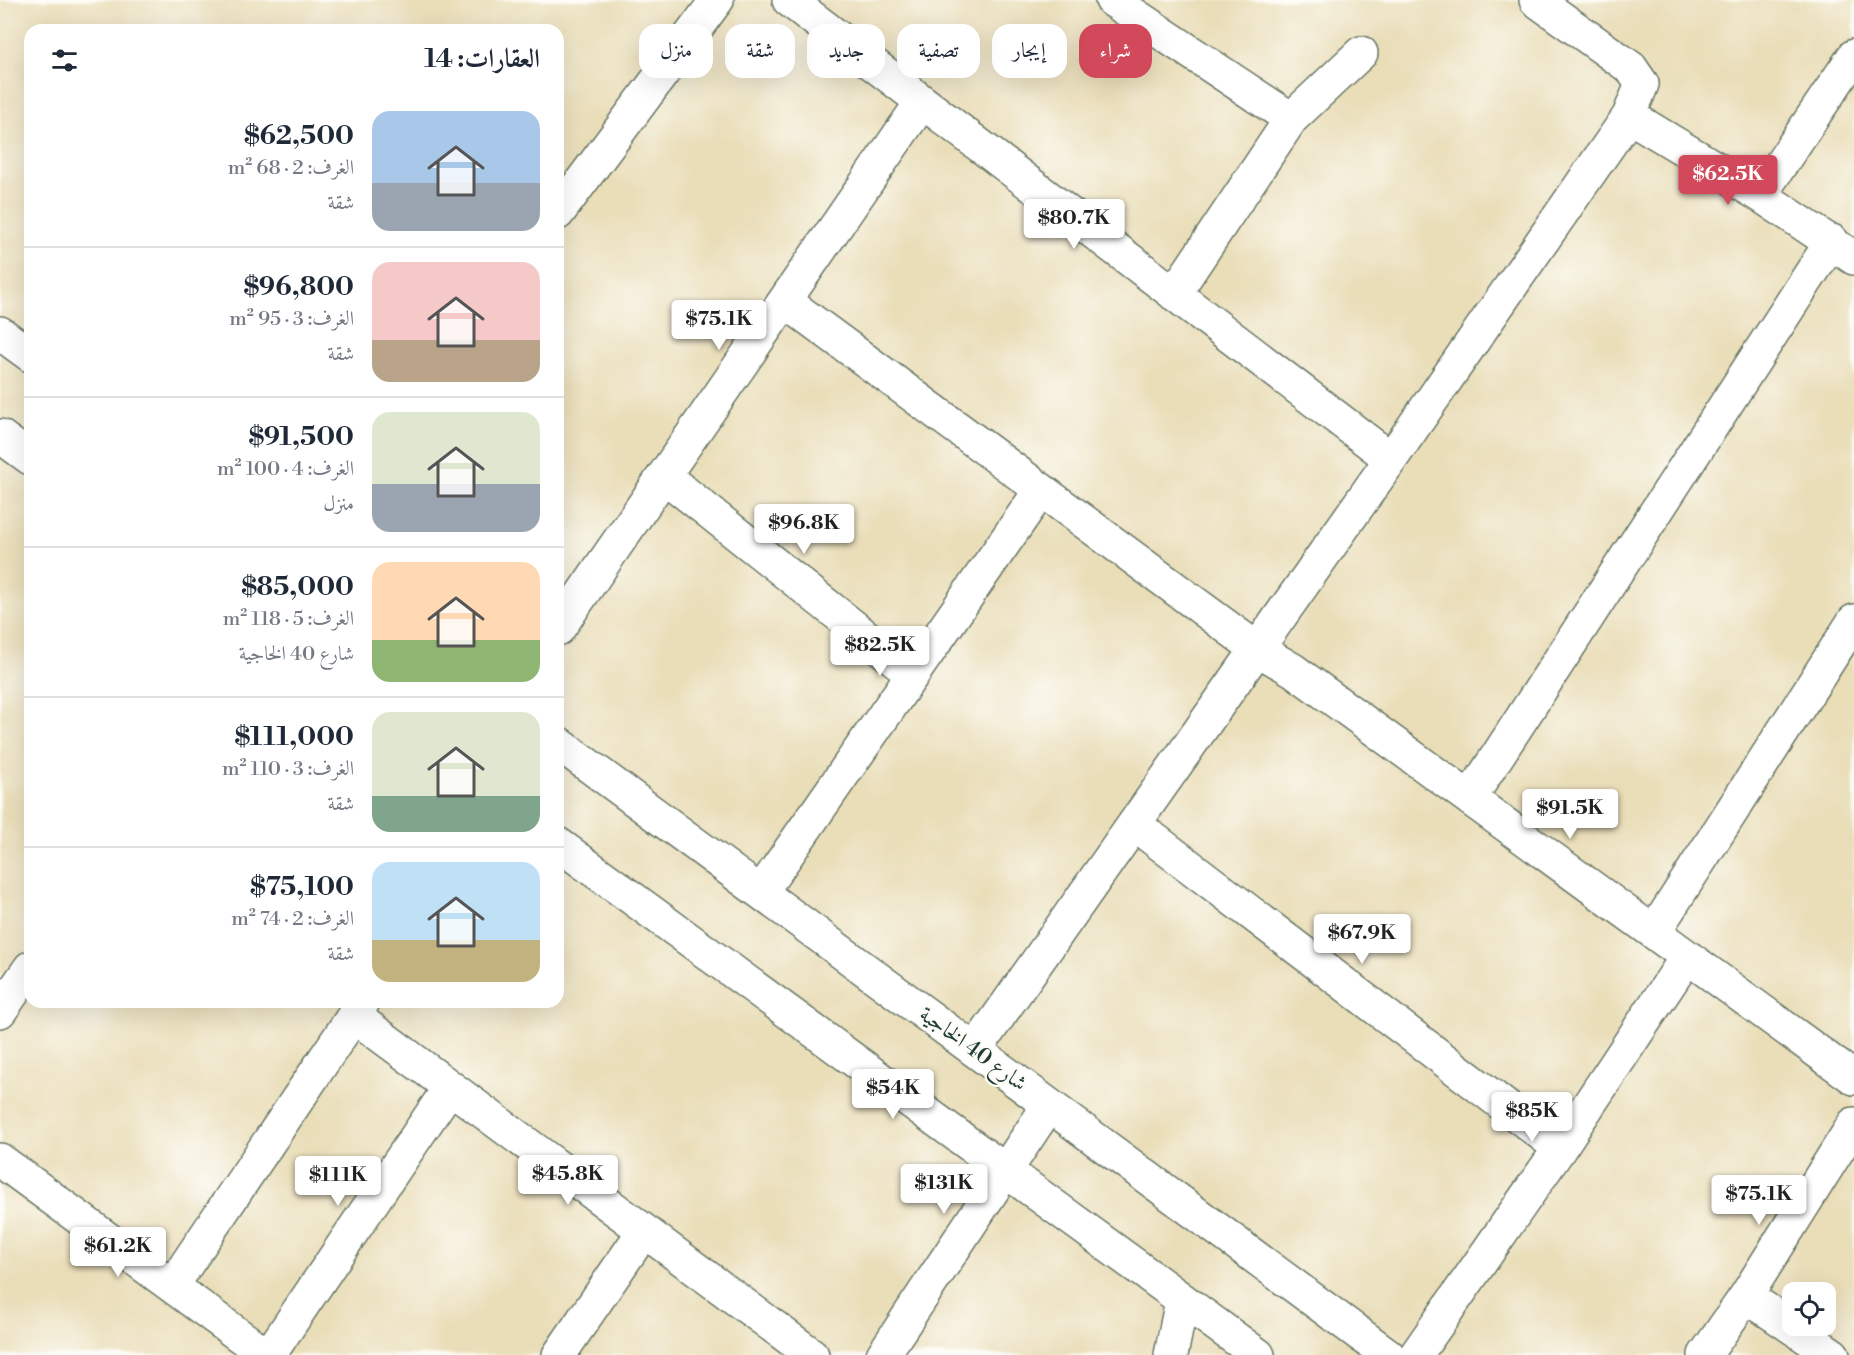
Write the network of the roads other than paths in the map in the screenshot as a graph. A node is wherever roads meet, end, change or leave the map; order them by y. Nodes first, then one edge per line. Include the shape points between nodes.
1 (717, 0) edge
2 (789, 0) edge
3 (1112, 0) edge
4 (1536, 0) edge
5 (1361, 53) dead end
6 (1854, 56) edge
7 (922, 102) junction
8 (1629, 116) junction
9 (1291, 120) junction
10 (1760, 195) junction
11 (564, 205) edge
12 (1843, 250) edge
13 (1174, 294) junction
14 (785, 301) junction
15 (0, 333) edge
16 (24, 351) edge
17 (0, 436) edge
18 (24, 454) edge
19 (1391, 459) junction
20 (664, 476) junction
21 (1041, 490) junction
22 (564, 620) edge
23 (1854, 621) edge
24 (1257, 650) junction
25 (913, 674) junction
26 (564, 747) edge
27 (1470, 798) junction
28 (1134, 824) junction
29 (564, 848) edge
30 (761, 892) junction
31 (1654, 932) junction
32 (1687, 957) junction
33 (24, 977) edge
34 (359, 1009) edge
35 (0, 1011) edge
36 (975, 1050) junction
37 (1854, 1078) edge
38 (450, 1087) junction
39 (1049, 1105) junction
40 (1854, 1124) edge
41 (1560, 1148) junction
42 (0, 1160) edge
43 (1004, 1170) junction
44 (644, 1231) junction
45 (172, 1286) junction
46 (1746, 1296) junction
47 (1182, 1300) junction
48 (268, 1355) edge
49 (559, 1355) edge
50 (812, 1355) edge
51 (883, 1355) edge
52 (1171, 1355) edge
53 (1258, 1355) edge
54 (1388, 1355) edge
55 (1416, 1355) edge
56 (1705, 1355) edge
57 (1833, 1355) edge

1 - 11 street
2 - 7 street
3 - 9 street
4 - 8 street via 1631,68 1642,84
5 - 9 street
6 - 10 street
7 - 13 street
7 - 14 street
8 - 10 street
8 - 19 street
9 - 13 street
10 - 12 street
12 - 27 street
13 - 19 street
14 - 20 street
14 - 21 street
15 - 16 street
17 - 18 street
19 - 24 street
20 - 22 street
20 - 25 street
21 - 24 street
21 - 25 street
23 - 31 street
24 - 27 street via 1293,670
24 - 28 street
25 - 30 street
26 - 30 street, شارع 40 الخاجية
27 - 31 street
28 - 36 street
28 - 41 street
29 - 43 street
30 - 36 street, شارع 40 الخاجية
31 - 32 street
32 - 37 street
32 - 41 street
33 - 35 street
34 - 38 street
34 - 45 street
36 - 39 street, شارع 40 الخاجية
38 - 44 street
38 - 48 street
39 - 43 street
39 - 54 street, شارع 40 الخاجية
40 - 46 street
41 - 55 street
42 - 45 street
43 - 47 street
43 - 51 street
44 - 49 street
44 - 50 street
45 - 48 street
46 - 56 street
46 - 57 street
47 - 52 street
47 - 53 street

